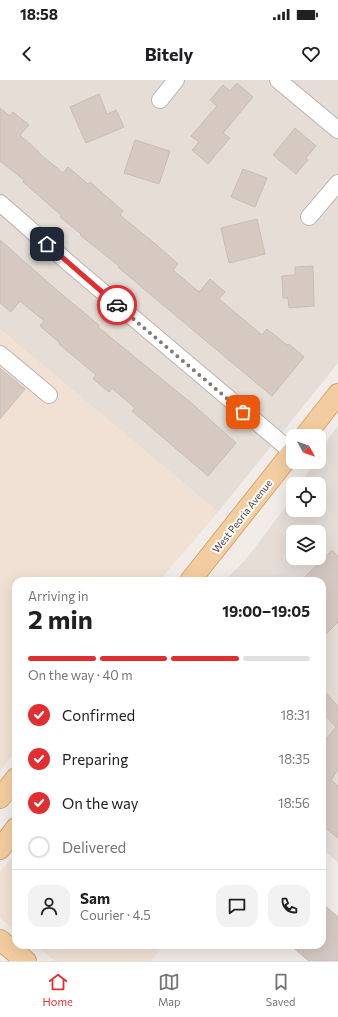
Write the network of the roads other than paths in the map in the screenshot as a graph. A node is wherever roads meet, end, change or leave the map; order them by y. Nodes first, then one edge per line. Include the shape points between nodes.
1 (176, 80) edge
2 (278, 80) edge
3 (160, 100) dead end
4 (338, 130) edge
5 (338, 183) edge
6 (0, 203) edge
7 (309, 217) dead end
8 (0, 354) edge
9 (338, 394) edge
10 (49, 395) dead end
11 (310, 429) edge
12 (286, 447) edge
13 (286, 460) edge
14 (193, 577) edge
15 (12, 783) edge
16 (0, 798) edge
17 (12, 833) edge
18 (0, 849) edge
19 (0, 940) edge
20 (26, 961) edge

1 - 3 street
2 - 4 street
5 - 7 street
6 - 12 street via 82,276
8 - 10 street
9 - 11 main road
13 - 14 main road, West Peoria Avenue
15 - 16 main road
17 - 18 main road
19 - 20 main road

